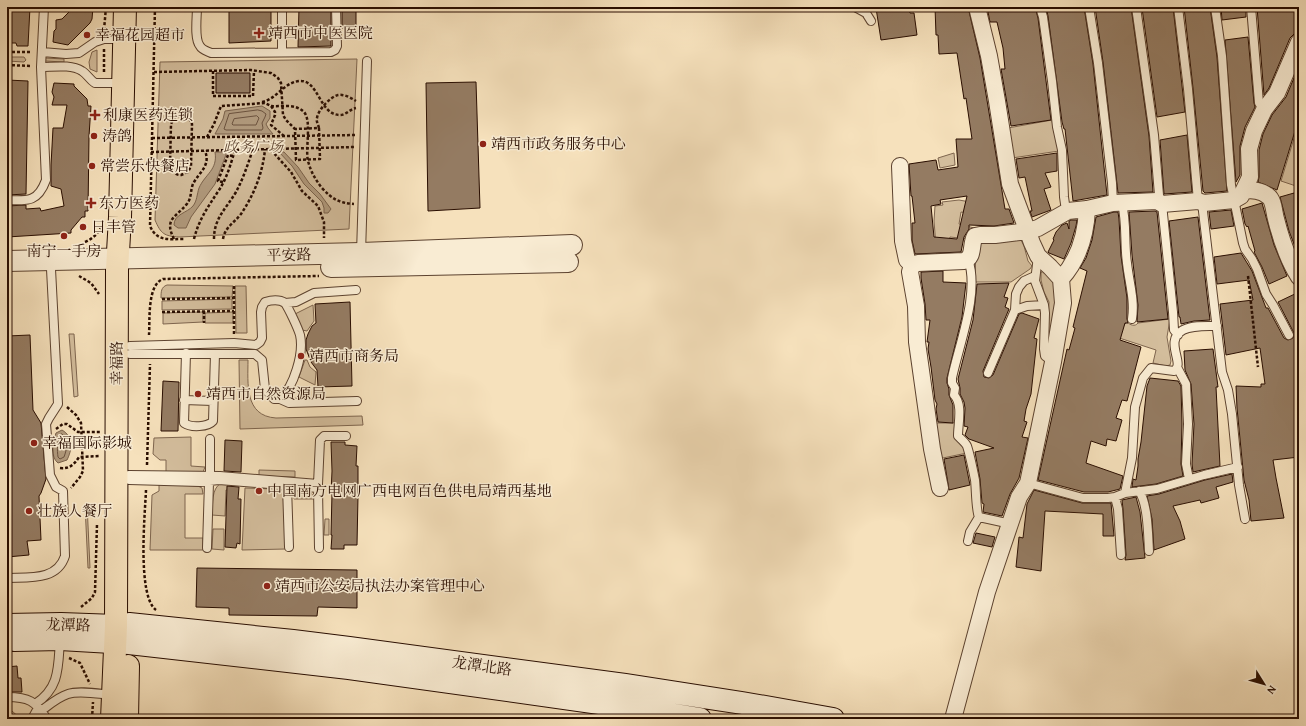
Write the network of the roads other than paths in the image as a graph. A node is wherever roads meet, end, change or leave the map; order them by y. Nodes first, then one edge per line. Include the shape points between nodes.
1 (44, 7) edge
2 (124, 7) edge
3 (136, 7) edge
4 (197, 7) edge
5 (282, 7) edge
6 (336, 7) edge
7 (855, 7) edge
8 (977, 7) edge
9 (1040, 7) edge
10 (1088, 7) edge
11 (1136, 7) edge
12 (1178, 7) edge
13 (1215, 7) edge
14 (1250, 7) edge
15 (871, 21) dead end
16 (114, 39) junction
17 (1299, 42) edge
18 (42, 52) junction
19 (282, 52) junction
20 (367, 62) dead end
21 (41, 67) junction
22 (114, 83) junction
23 (1264, 110) junction
24 (900, 166) dead end
25 (1239, 196) junction
26 (7, 200) edge
27 (1160, 202) junction
28 (1200, 202) junction
29 (1117, 204) junction
30 (1087, 209) junction
31 (1068, 211) junction
32 (1028, 231) junction
33 (570, 254) dead end
34 (1038, 256) junction
35 (968, 259) junction
36 (360, 260) junction
37 (7, 261) edge
38 (124, 265) junction
39 (912, 265) junction
40 (51, 269) junction
41 (7, 272) edge
42 (1035, 276) junction
43 (1299, 277) edge
44 (1061, 279) junction
45 (356, 290) dead end
46 (285, 304) junction
47 (1044, 305) junction
48 (1015, 310) junction
49 (1132, 319) dead end
50 (1217, 326) junction
51 (1178, 335) junction
52 (1289, 335) dead end
53 (140, 350) junction
54 (186, 353) junction
55 (215, 354) junction
56 (1053, 362) junction
57 (1178, 369) junction
58 (988, 373) dead end
59 (280, 399) junction
60 (184, 400) junction
61 (213, 401) junction
62 (357, 401) dead end
63 (346, 436) dead end
64 (210, 440) dead end
65 (1238, 468) junction
66 (138, 478) junction
67 (210, 479) junction
68 (1189, 479) junction
69 (1028, 483) junction
70 (287, 486) junction
71 (318, 486) junction
72 (940, 488) dead end
73 (1139, 491) junction
74 (1125, 493) junction
75 (1115, 497) junction
76 (979, 517) junction
77 (1245, 519) dead end
78 (1011, 524) junction
79 (968, 541) dead end
80 (207, 548) dead end
81 (289, 548) dead end
82 (319, 548) dead end
83 (1150, 551) dead end
84 (1121, 555) dead end
85 (7, 578) edge
86 (7, 626) edge
87 (122, 634) junction
88 (60, 639) junction
89 (7, 640) edge
90 (112, 695) junction
91 (7, 697) edge
92 (38, 708) junction
93 (32, 719) edge
94 (48, 719) edge
95 (112, 719) edge
96 (127, 719) edge
97 (700, 719) edge
98 (833, 719) edge
99 (953, 719) edge

1 - 18 lane
2 - 16 main road, 幸福路
3 - 38 main road, 幸福路
4 - 19 lane via 197,41 204,50 211,53
5 - 19 lane
6 - 19 lane via 335,50
7 - 15 lane via 866,13
8 - 32 street via 989,56 1010,184
9 - 31 lane via 1062,150 1064,204
10 - 29 lane
11 - 27 lane via 1154,135
12 - 28 lane
13 - 25 lane via 1222,56 1231,185
14 - 23 lane via 1259,103
16 - 18 lane via 95,42 79,53
16 - 22 main road, 幸福路
17 - 23 street via 1277,93
18 - 21 lane
20 - 36 lane
21 - 22 lane via 78,68 93,82
21 - 26 lane via 46,180 39,193 30,200
22 - 38 main road, 幸福路
23 - 25 street via 1251,141 1250,177
24 - 39 street via 903,241
25 - 28 street
25 - 43 street via 1253,190 1269,196 1272,200 1281,236
25 - 52 lane via 1245,249
27 - 28 street
27 - 29 street
27 - 51 lane via 1174,330
28 - 50 lane
29 - 30 street
29 - 49 lane via 1126,226 1127,263 1133,299
30 - 31 street
30 - 44 street via 1083,241 1078,254
31 - 32 street
32 - 34 street
32 - 35 street via 975,236
33 - 36 street, 平安路
34 - 42 lane
34 - 44 street
35 - 39 street
35 - 76 lane via 971,299 952,382 959,408 958,436 966,446 973,469
36 - 38 street, 平安路 via 183,268
37 - 38 street, 平安路
38 - 40 street, 平安路
38 - 53 main road, 幸福路
38 - 87 main road, 幸福路
39 - 72 street via 910,272 916,306 917,342
40 - 41 street, 平安路
40 - 85 lane via 58,404 46,424 50,475 56,486 63,491 65,556 62,564 52,573
42 - 47 lane
42 - 48 lane via 1024,281 1019,287
44 - 56 street via 1063,303
45 - 46 lane via 314,293 296,302
46 - 53 lane via 282,301 265,302 262,307 262,338 256,345 234,343
46 - 59 lane via 300,335 300,357 288,388
47 - 48 lane
47 - 56 lane via 1045,356
48 - 58 lane
50 - 51 lane via 1190,328 1182,330
50 - 65 lane
51 - 57 lane via 1174,350
53 - 54 lane
53 - 66 main road, 幸福路
54 - 55 lane
54 - 60 lane
55 - 59 lane via 255,354 262,360 265,389 274,398
55 - 61 lane
56 - 69 street
57 - 68 lane via 1186,384 1186,464
57 - 74 lane via 1174,371 1150,368 1143,378 1135,407 1132,458
59 - 62 lane via 289,403
60 - 61 lane
60 - 61 lane via 184,423 189,426 208,425 213,421
63 - 71 lane via 324,436 320,440
64 - 67 lane
65 - 68 lane
65 - 77 lane
66 - 67 lane
66 - 87 main road, 幸福路
67 - 70 lane
67 - 71 lane
67 - 80 lane
68 - 73 lane via 1157,489
69 - 75 lane via 1083,498
69 - 78 street via 1019,497
70 - 71 lane
70 - 81 lane
71 - 82 lane
73 - 74 lane
73 - 83 lane via 1146,516
74 - 75 lane
75 - 84 lane
76 - 78 lane
76 - 79 lane
78 - 99 street via 988,592
86 - 87 main road, 龙潭路 via 61,624
87 - 88 main road, 龙潭路
87 - 90 main road, 幸福路
87 - 96 main road, 幸福路
87 - 97 main road, 龙潭北路
87 - 98 main road, 龙潭北路 via 293,641 625,685
88 - 89 main road, 龙潭路
88 - 92 lane via 54,683
90 - 92 lane via 68,693
90 - 95 main road, 幸福路
91 - 92 lane via 25,698
92 - 93 lane
92 - 94 lane

